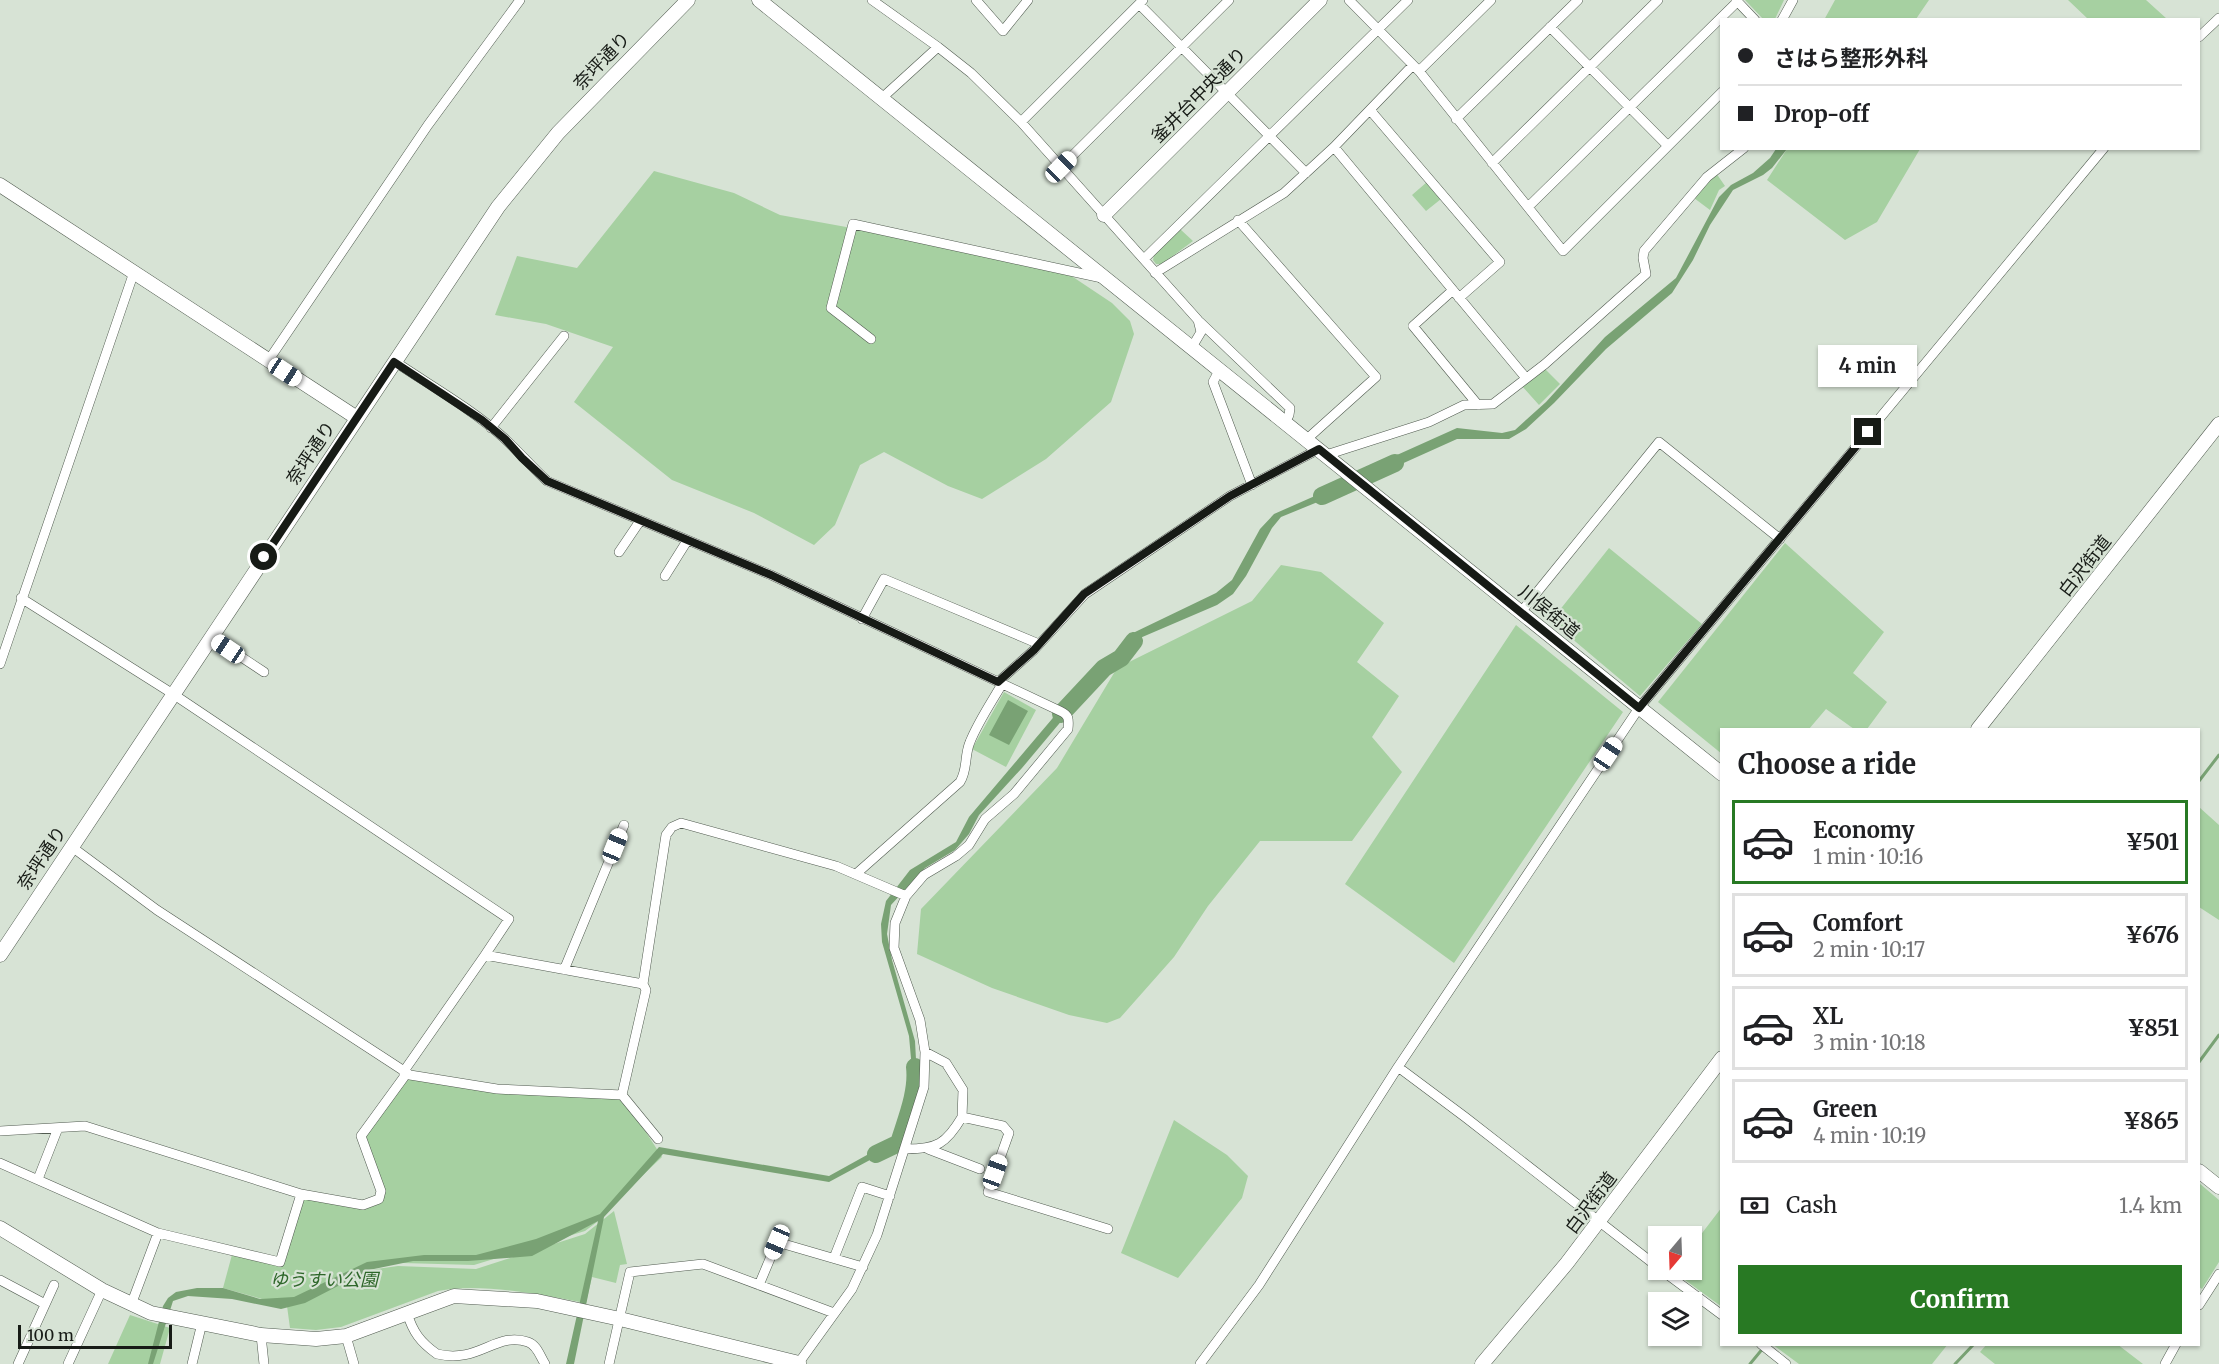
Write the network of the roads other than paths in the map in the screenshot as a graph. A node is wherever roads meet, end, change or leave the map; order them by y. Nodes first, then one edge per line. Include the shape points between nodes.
1 (520, 0) edge
2 (688, 0) edge
3 (759, 0) edge
4 (872, 0) edge
5 (976, 0) edge
6 (1028, 0) edge
7 (1229, 0) edge
8 (1320, 0) edge
9 (1349, 0) edge
10 (1408, 0) edge
11 (1491, 0) edge
12 (1578, 0) edge
13 (1658, 0) edge
14 (1793, 0) edge
15 (1737, 1) edge
16 (1141, 2) edge
17 (1753, 18) edge
18 (1783, 18) edge
19 (2219, 18) edge
20 (1550, 27) junction
21 (1378, 29) junction
22 (2200, 36) edge
23 (938, 47) junction
24 (1182, 47) junction
25 (1590, 67) junction
26 (1416, 68) junction
27 (1227, 92) junction
28 (1720, 94) edge
29 (882, 98) junction
30 (1630, 107) junction
31 (1370, 110) junction
32 (1456, 119) junction
33 (1021, 122) junction
34 (1270, 135) junction
35 (1668, 146) junction
36 (1334, 147) junction
37 (1741, 150) edge
38 (2102, 150) edge
39 (1492, 163) junction
40 (1061, 167) junction
41 (1306, 173) junction
42 (0, 185) edge
43 (1528, 207) junction
44 (1104, 215) junction
45 (1238, 220) junction
46 (1144, 259) junction
47 (134, 272) junction
48 (1155, 273) junction
49 (1108, 279) junction
50 (1456, 294) junction
51 (1198, 320) junction
52 (564, 336) dead end
53 (870, 339) dead end
54 (1192, 346) junction
55 (268, 361) junction
56 (394, 362) junction
57 (1220, 369) junction
58 (1526, 378) junction
59 (1478, 405) junction
60 (357, 418) junction
61 (1285, 422) junction
62 (2219, 424) edge
63 (491, 428) junction
64 (1307, 440) junction
65 (1323, 452) junction
66 (1252, 484) junction
67 (640, 521) junction
68 (1780, 539) junction
69 (687, 541) junction
70 (619, 552) dead end
71 (665, 576) dead end
72 (21, 598) junction
73 (1521, 612) junction
74 (862, 619) junction
75 (211, 637) junction
76 (1040, 644) junction
77 (0, 664) edge
78 (264, 672) dead end
79 (1000, 683) junction
80 (173, 694) junction
81 (1639, 708) junction
82 (1979, 728) edge
83 (1720, 772) edge
84 (624, 825) dead end
85 (72, 847) junction
86 (856, 874) junction
87 (900, 893) junction
88 (0, 955) edge
89 (485, 955) junction
90 (564, 970) junction
91 (643, 984) junction
92 (925, 1052) junction
93 (1720, 1061) edge
94 (1398, 1067) junction
95 (404, 1071) junction
96 (622, 1095) junction
97 (962, 1117) junction
98 (58, 1128) junction
99 (0, 1131) edge
100 (658, 1140) dead end
101 (906, 1149) junction
102 (928, 1149) junction
103 (1, 1166) edge
104 (980, 1169) dead end
105 (2200, 1172) edge
106 (38, 1179) junction
107 (2219, 1187) edge
108 (301, 1194) junction
109 (890, 1196) junction
110 (1598, 1222) junction
111 (0, 1228) edge
112 (1108, 1229) dead end
113 (158, 1233) junction
114 (834, 1258) junction
115 (1648, 1259) edge
116 (863, 1267) junction
117 (2219, 1274) edge
118 (0, 1280) edge
119 (1676, 1280) edge
120 (54, 1285) dead end
121 (759, 1285) junction
122 (102, 1290) junction
123 (2200, 1303) edge
124 (45, 1305) junction
125 (131, 1305) junction
126 (407, 1313) junction
127 (834, 1313) junction
128 (1720, 1313) edge
129 (620, 1319) junction
130 (202, 1323) junction
131 (261, 1335) junction
132 (346, 1336) junction
133 (1764, 1346) edge
134 (2175, 1346) edge
135 (798, 1363) edge
136 (18, 1364) edge
137 (68, 1364) edge
138 (192, 1364) edge
139 (264, 1364) edge
140 (354, 1364) edge
141 (545, 1364) edge
142 (609, 1364) edge
143 (1200, 1364) edge
144 (1482, 1364) edge
145 (1786, 1364) edge
146 (2165, 1364) edge

1 - 55 street via 428,125
2 - 56 street, 奈坪通り via 529,167
3 - 29 street, 川俣街道
4 - 23 street
5 - 6 street via 1003,31
7 - 24 street
8 - 27 street, 釜井台中央通り
9 - 21 street
10 - 21 street
11 - 26 street
12 - 20 street
13 - 25 street
14 - 18 street
15 - 17 street
15 - 30 street
16 - 24 street
16 - 33 street
19 - 22 street
20 - 25 street
20 - 32 street
21 - 26 street
21 - 34 street
23 - 29 street
23 - 33 street
24 - 27 street
24 - 40 street
25 - 30 street
25 - 39 street
26 - 31 street
26 - 32 street
27 - 34 street
27 - 44 street, 釜井台中央通り
28 - 35 street
29 - 49 street, 川俣街道
30 - 35 street
30 - 43 street
31 - 36 street
31 - 50 street via 1500,262
32 - 39 street
33 - 40 street
34 - 41 street
34 - 46 street
35 - 43 street via 1563,251
36 - 41 street
36 - 50 street
37 - 58 street via 1707,177 1644,251 1646,274
38 - 68 street
39 - 43 street
40 - 44 street
41 - 45 street via 1269,204
42 - 47 street
44 - 46 street
45 - 48 street
45 - 64 street via 1376,377
46 - 48 street
47 - 55 street
47 - 72 street
48 - 51 street
49 - 53 street via 854,224 831,308
49 - 54 street, 川俣街道
50 - 58 street
50 - 59 street via 1413,326
51 - 54 street via 1201,332
51 - 61 street via 1290,408
52 - 63 street
54 - 57 street, 川俣街道
55 - 60 street
56 - 60 street, 奈坪通り
56 - 63 street
57 - 61 street, 川俣街道
57 - 66 street via 1213,382
58 - 59 street via 1493,404
59 - 65 street via 1464,405 1429,422
60 - 75 street, 奈坪通り
61 - 64 street, 川俣街道
62 - 82 street, 白沢街道
63 - 67 street via 547,481
64 - 65 street, 川俣街道
65 - 66 street
65 - 73 street, 川俣街道
66 - 76 street via 1084,594
67 - 69 street
67 - 70 street
68 - 73 street via 1659,442
68 - 81 street
69 - 71 street
69 - 74 street via 771,575
72 - 77 street
72 - 80 street
73 - 81 street, 川俣街道
74 - 76 street via 884,579
74 - 79 street
75 - 78 street
75 - 80 street, 奈坪通り
76 - 79 street
79 - 86 street via 969,742 960,782
79 - 87 street via 1063,713 1069,719 1068,729 1014,794 986,819 969,845
80 - 85 street, 奈坪通り
80 - 89 street via 509,919
81 - 83 street, 川俣街道
81 - 94 street
84 - 90 street
85 - 88 street, 奈坪通り
85 - 95 street via 157,910
86 - 87 street
86 - 91 street via 681,824 672,827 666,835
87 - 92 street via 894,948 920,1020
89 - 90 street
89 - 95 street
90 - 91 street
91 - 96 street via 646,990
92 - 97 street via 946,1063 963,1090
92 - 101 street via 924,1087
93 - 110 street, 白沢街道
94 - 110 street
94 - 143 street via 1259,1285
95 - 96 street via 497,1089
95 - 108 street via 404,1077 361,1136 381,1191 379,1199 363,1205
96 - 100 street
97 - 102 street via 953,1132
97 - 112 street via 1003,1126 1009,1133 988,1192
98 - 99 street
98 - 106 street
98 - 108 street via 85,1126
101 - 102 street
101 - 109 street
102 - 104 street
103 - 106 street
105 - 107 street
106 - 113 street
108 - 113 street via 280,1262
109 - 114 street via 862,1186
109 - 116 street
110 - 115 street
110 - 144 street, 白沢街道
111 - 122 street
113 - 125 street
114 - 116 street
114 - 121 street via 777,1242
116 - 127 street
117 - 123 street
118 - 124 street
119 - 128 street
120 - 124 street
121 - 127 street
121 - 129 street via 704,1264 630,1272
122 - 125 street
122 - 137 street
124 - 136 street
125 - 130 street
126 - 129 street via 454,1296 537,1301
126 - 132 street
126 - 141 street via 414,1333 444,1359 458,1364 472,1362 519,1341 535,1346
127 - 135 street
129 - 135 street
129 - 142 street
130 - 131 street
130 - 138 street
131 - 132 street via 316,1339
131 - 139 street
132 - 140 street
133 - 145 street
134 - 146 street

